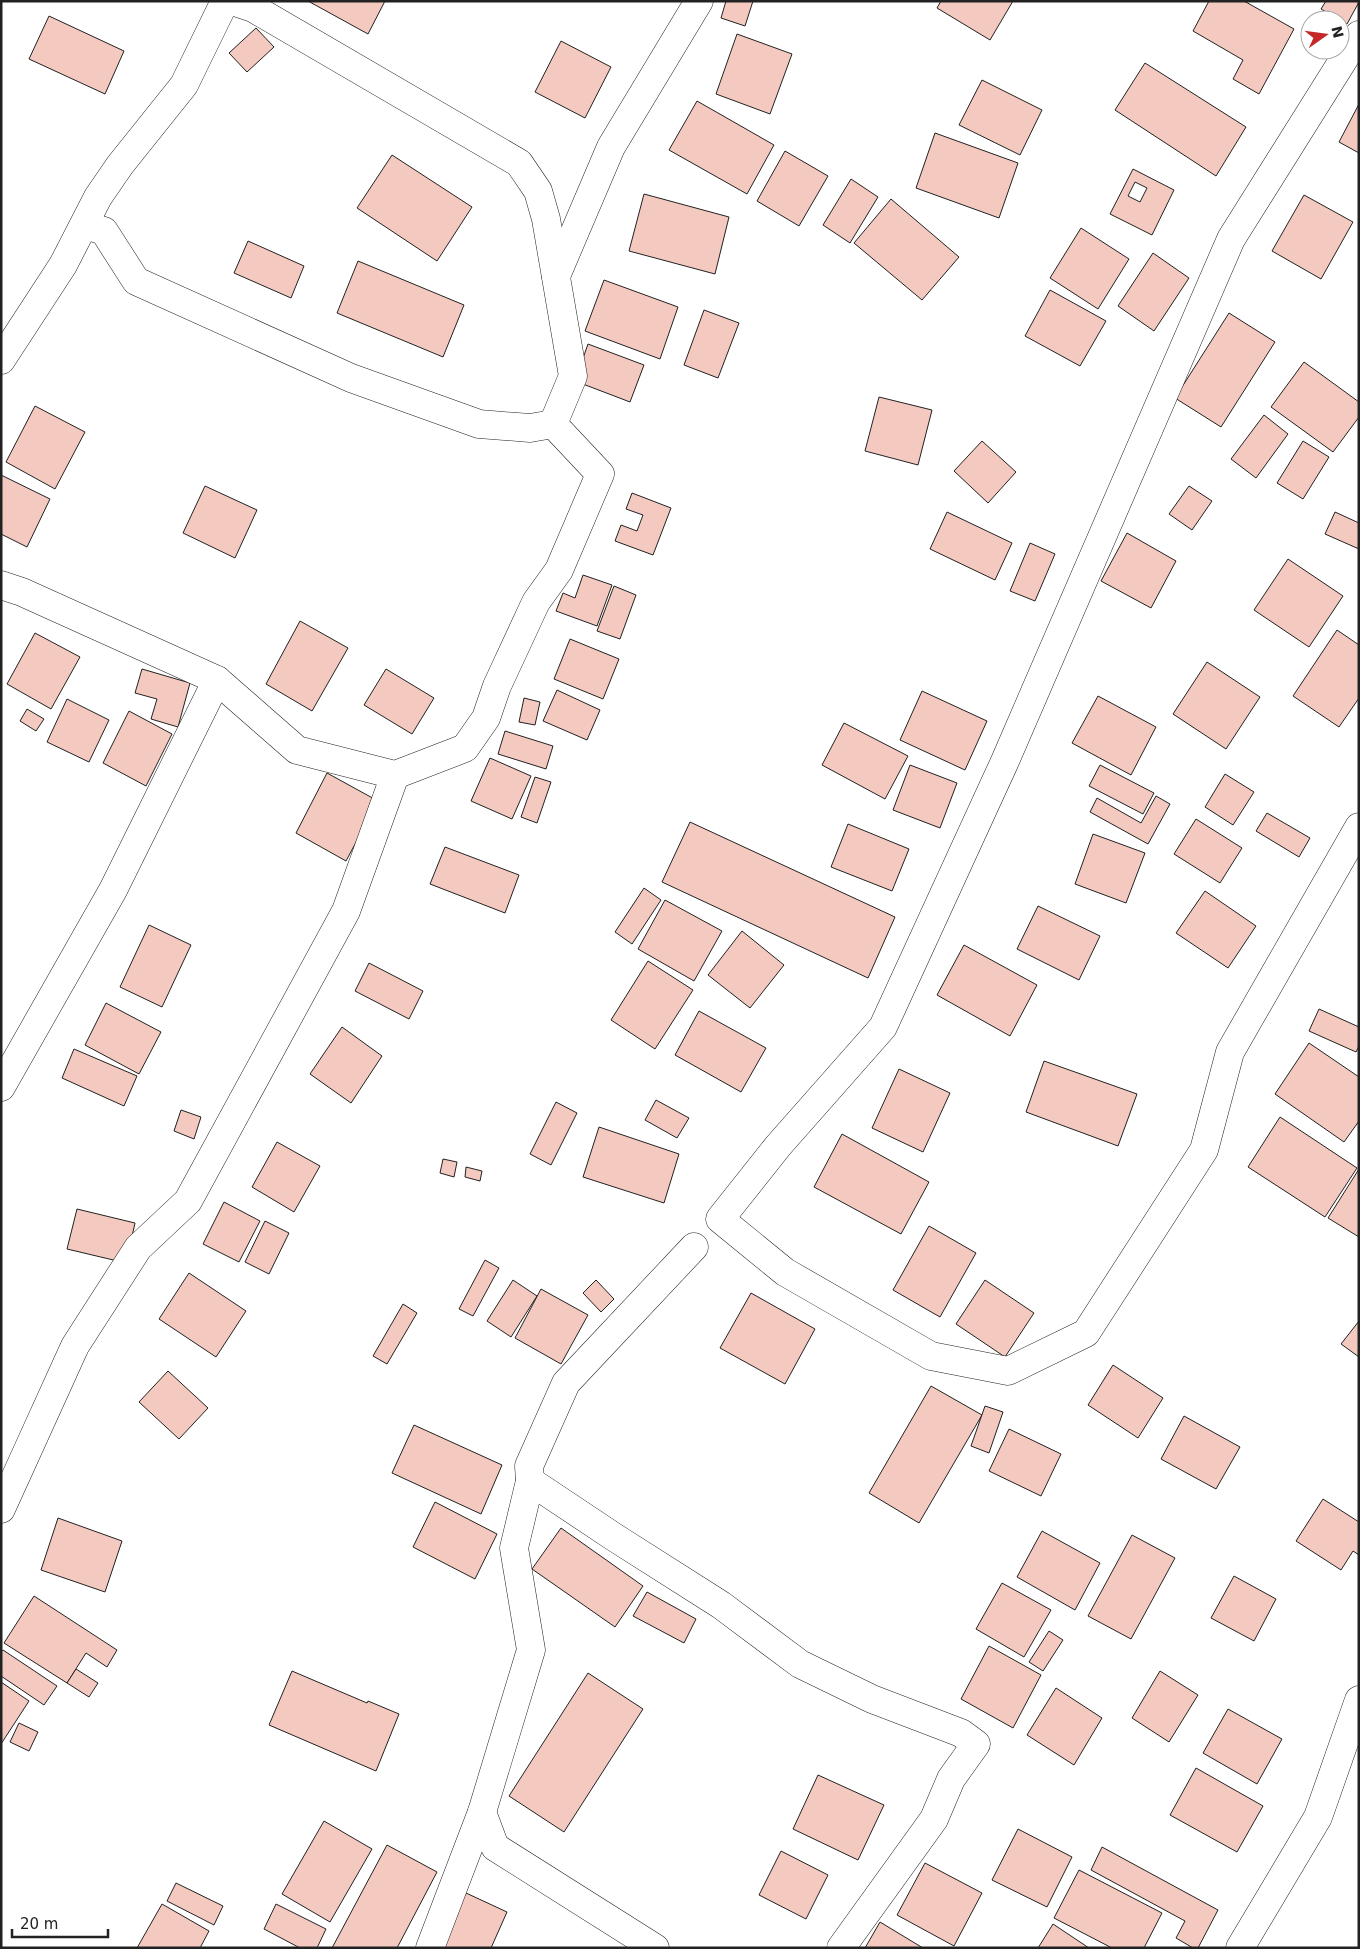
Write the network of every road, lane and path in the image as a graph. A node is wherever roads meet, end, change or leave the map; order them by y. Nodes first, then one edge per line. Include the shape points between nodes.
1 (225, 1) edge
2 (232, 1) edge
3 (699, 1) edge
4 (1359, 35) edge
5 (85, 225) junction
6 (556, 276) junction
7 (1, 360) edge
8 (553, 424) junction
9 (1, 585) edge
10 (217, 680) junction
11 (394, 775) junction
12 (1359, 827) edge
13 (1, 1087) edge
14 (694, 1247) dead end
15 (530, 1481) junction
16 (1, 1508) edge
17 (1359, 1700) edge
18 (482, 1812) junction
19 (430, 1948) edge
20 (655, 1948) edge
21 (841, 1948) edge
22 (1240, 1948) edge

1 - 5 street via 184,85 120,165 98,197
2 - 6 street via 253,8 519,163 538,192
3 - 6 street via 612,147
4 - 12 street via 1231,239 1005,761 883,1028 778,1146 720,1219 785,1272 931,1356 1008,1371 1086,1333 1204,1150 1230,1052
5 - 7 street
5 - 8 street via 104,231 136,281 351,378 479,424 530,428
6 - 8 street via 573,376
8 - 11 street via 600,474 559,570 536,602 497,686 486,718 465,748
9 - 10 street
10 - 11 street via 297,750
10 - 13 street via 113,890
11 - 16 street via 346,911 188,1201 138,1248 75,1346
14 - 15 street via 566,1383 529,1466
15 - 18 street via 514,1548 531,1650
15 - 21 street via 721,1605 800,1664 872,1699 961,1733 976,1744 951,1779 934,1819
17 - 22 street via 1318,1817
18 - 19 street
18 - 20 street via 495,1847

